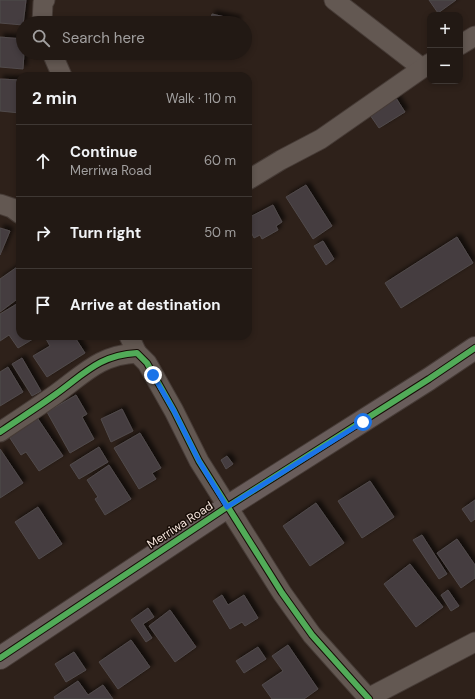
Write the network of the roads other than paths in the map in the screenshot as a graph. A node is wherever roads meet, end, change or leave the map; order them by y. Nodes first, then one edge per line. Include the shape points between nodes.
1 (45, 0) edge
2 (334, 0) edge
3 (42, 16) edge
4 (475, 36) edge
5 (463, 43) edge
6 (55, 60) edge
7 (426, 65) edge
8 (60, 72) edge
9 (252, 178) edge
10 (0, 204) edge
11 (16, 211) edge
12 (131, 340) edge
13 (475, 348) edge
14 (138, 353) junction
15 (0, 432) edge
16 (227, 507) junction
17 (475, 642) edge
18 (0, 658) edge
19 (368, 699) edge

1 - 3 street
2 - 7 street
4 - 5 street
6 - 8 street
7 - 9 street via 321,139
10 - 11 street
12 - 14 street
13 - 16 street, Merriwa Road
14 - 15 street via 124,354 95,364
14 - 16 street via 147,363 199,461
16 - 18 street, Merriwa Road
16 - 19 street via 312,635
17 - 19 street

